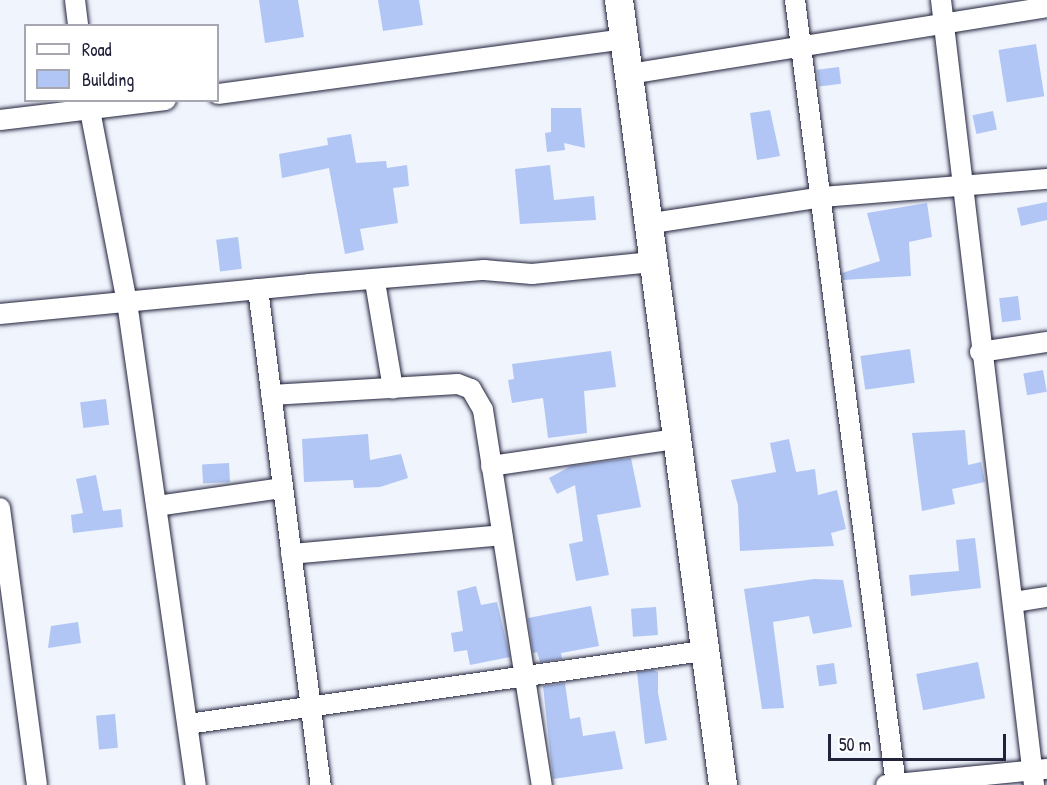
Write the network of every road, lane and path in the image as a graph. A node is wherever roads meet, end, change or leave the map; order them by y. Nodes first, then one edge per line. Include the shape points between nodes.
1 (75, 0) edge
2 (619, 0) edge
3 (795, 0) edge
4 (941, 0) edge
5 (1047, 7) edge
6 (944, 23) junction
7 (78, 24) edge
8 (624, 39) junction
9 (804, 48) junction
10 (629, 74) junction
11 (219, 94) edge
12 (140, 102) edge
13 (88, 106) edge
14 (0, 120) edge
15 (1047, 179) edge
16 (962, 184) junction
17 (822, 197) junction
18 (646, 224) junction
19 (652, 262) junction
20 (375, 282) junction
21 (258, 289) junction
22 (127, 302) junction
23 (0, 314) edge
24 (1047, 342) edge
25 (980, 352) junction
26 (393, 388) junction
27 (271, 395) junction
28 (675, 439) junction
29 (490, 466) junction
30 (282, 488) junction
31 (157, 506) junction
32 (0, 508) edge
33 (502, 535) junction
34 (291, 554) junction
35 (1047, 597) edge
36 (1014, 602) junction
37 (704, 651) junction
38 (525, 675) junction
39 (310, 706) junction
40 (188, 724) junction
41 (1038, 775) edge
42 (893, 784) edge
43 (37, 785) edge
44 (196, 785) edge
45 (321, 785) edge
46 (542, 785) edge
47 (723, 785) edge

1 - 7 street
2 - 8 main road
3 - 9 street
4 - 6 street
5 - 6 street
6 - 9 street
6 - 16 street
8 - 10 main road
8 - 11 street
9 - 10 street
9 - 17 street
10 - 18 main road
12 - 13 street
13 - 14 street
13 - 22 street
15 - 16 street
16 - 17 street
16 - 25 street
17 - 18 street
17 - 42 street
18 - 19 main road
19 - 20 street via 532,274 484,270
19 - 28 main road
20 - 21 street
20 - 26 street
21 - 22 street
21 - 27 street
22 - 23 street
22 - 31 street
24 - 25 street
25 - 36 street
26 - 27 street
26 - 29 street via 458,384 471,389 483,410
27 - 30 street
28 - 29 street
28 - 37 main road
29 - 33 street
30 - 31 street
30 - 34 street
31 - 40 street
32 - 43 street
33 - 34 street
33 - 38 street
34 - 39 street
35 - 36 street
36 - 41 street
37 - 38 street
37 - 47 main road
38 - 39 street
38 - 46 street
39 - 40 street
39 - 45 street
40 - 44 street
41 - 42 street

